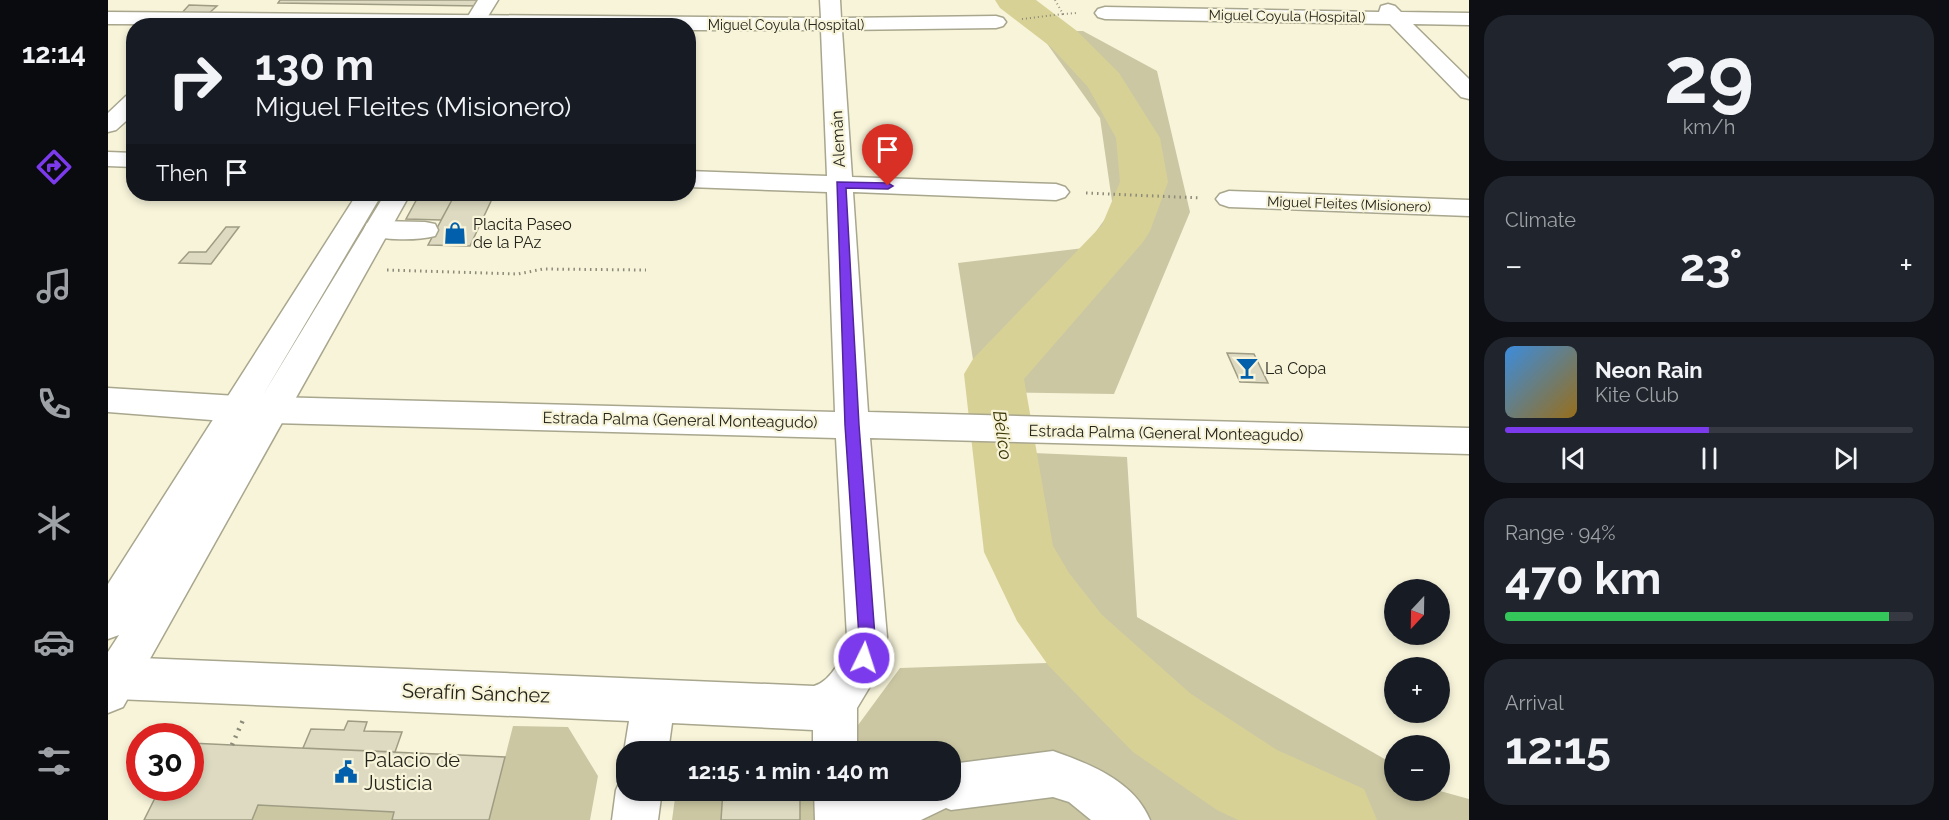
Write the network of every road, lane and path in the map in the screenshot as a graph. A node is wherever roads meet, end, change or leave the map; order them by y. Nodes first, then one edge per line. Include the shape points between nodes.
1 (239, 0) edge
2 (488, 0) edge
3 (508, 0) edge
4 (830, 0) edge
5 (1378, 0) edge
6 (1105, 13) dead end
7 (1063, 14) dead end
8 (1396, 17) junction
9 (108, 18) edge
10 (220, 18) edge
11 (484, 18) edge
12 (488, 18) edge
13 (126, 19) edge
14 (1469, 19) edge
15 (1016, 20) dead end
16 (996, 22) dead end
17 (696, 25) edge
18 (831, 26) junction
19 (1469, 93) edge
20 (126, 108) edge
21 (108, 125) edge
22 (108, 159) edge
23 (126, 160) edge
24 (696, 179) edge
25 (840, 185) junction
26 (1056, 192) dead end
27 (1100, 193) dead end
28 (1229, 199) joint
29 (365, 201) edge
30 (393, 201) edge
31 (1469, 208) edge
32 (377, 229) junction
33 (425, 230) dead end
34 (353, 270) junction
35 (646, 270) dead end
36 (108, 400) edge
37 (237, 409) junction
38 (272, 410) junction
39 (852, 425) junction
40 (1469, 441) edge
41 (108, 620) edge
42 (112, 685) edge
43 (835, 700) junction
44 (654, 701) junction
45 (648, 741) edge
46 (835, 741) edge
47 (961, 786) edge
48 (638, 801) edge
49 (837, 801) edge
50 (910, 801) edge
51 (635, 820) edge
52 (838, 820) edge
53 (869, 820) edge
54 (1127, 820) edge

1 - 10 street
2 - 11 street
3 - 12 street
4 - 18 street, Alemán
5 - 8 street
6 - 8 street, Miguel Coyula (Hospital)
7 - 15 path
8 - 14 street, Miguel Coyula (Hospital)
8 - 19 street
9 - 13 street, Miguel Coyula (Hospital)
16 - 18 street, Miguel Coyula (Hospital)
17 - 18 street, Miguel Coyula (Hospital)
18 - 25 street, Alemán
20 - 21 street
22 - 23 street
24 - 25 street
25 - 26 street
25 - 39 street, Alemán
27 - 28 path
28 - 31 street, Miguel Fleites (Misionero)
29 - 37 street
30 - 32 street
32 - 33 street
32 - 34 street
34 - 35 path via 518,274 543,269
34 - 38 street
36 - 37 street, Estrada Palma (General Monteagudo)
37 - 38 street, Estrada Palma (General Monteagudo)
37 - 41 street
38 - 39 street, Estrada Palma (General Monteagudo)
38 - 42 street
39 - 40 street, Estrada Palma (General Monteagudo)
39 - 43 street, Alemán via 867,637 864,658
42 - 44 street, Serafín Sánchez
43 - 44 street, Serafín Sánchez via 814,708
43 - 46 street
44 - 45 street
47 - 54 street via 1053,774 1083,784
48 - 51 street
49 - 52 street
50 - 53 street

